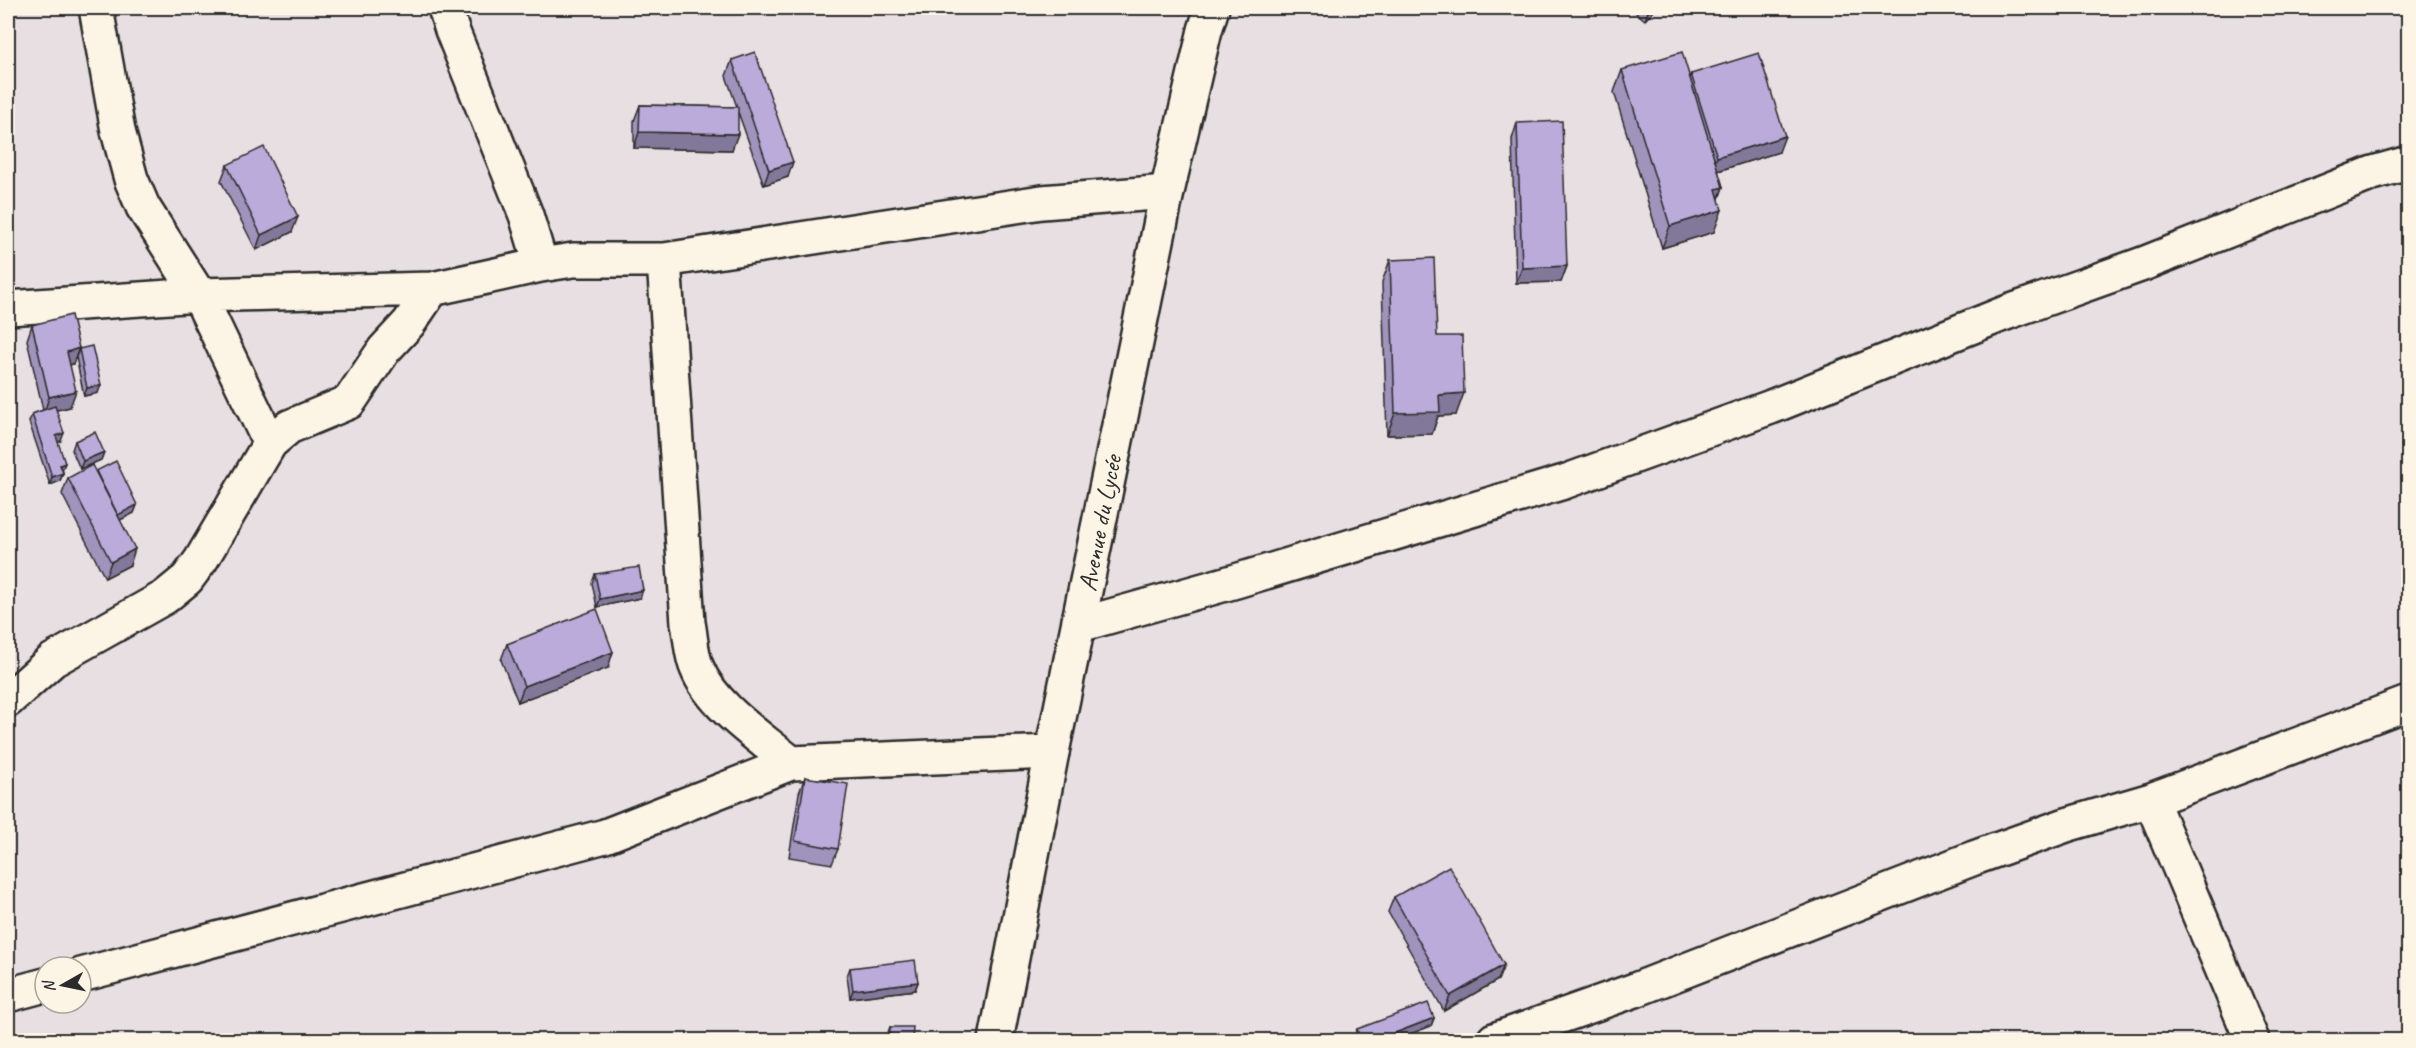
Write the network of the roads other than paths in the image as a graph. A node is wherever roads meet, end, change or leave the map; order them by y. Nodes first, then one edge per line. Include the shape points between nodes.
1 (96, 8) edge
2 (445, 8) edge
3 (1212, 8) edge
4 (2409, 163) edge
5 (1167, 192) junction
6 (664, 260) junction
7 (541, 265) junction
8 (432, 290) junction
9 (199, 295) junction
10 (8, 308) edge
11 (270, 443) junction
12 (1079, 625) junction
13 (8, 700) edge
14 (2409, 703) edge
15 (1052, 752) junction
16 (791, 763) junction
17 (2151, 800) junction
18 (93, 972) edge
19 (33, 988) edge
20 (8, 995) edge
21 (996, 1041) edge
22 (1494, 1041) edge
23 (2252, 1041) edge

1 - 9 street via 118,131 131,179 143,207
2 - 7 street via 526,215
3 - 5 street, Avenue du Lycée
4 - 12 street via 2373,173 1771,407 1564,482 1236,582
5 - 6 street via 1042,202
5 - 12 street, Avenue du Lycée
6 - 7 street via 573,260
6 - 16 street via 688,622 695,666 720,702
7 - 8 street
8 - 9 street
8 - 11 street via 349,402 289,427
9 - 10 street
9 - 11 street
11 - 13 street via 187,579 165,597 53,660
12 - 15 street, Avenue du Lycée
14 - 17 street
15 - 16 street
15 - 21 street, Avenue du Lycée
16 - 18 street via 604,836
17 - 22 street via 1974,858
17 - 23 street
19 - 20 street

